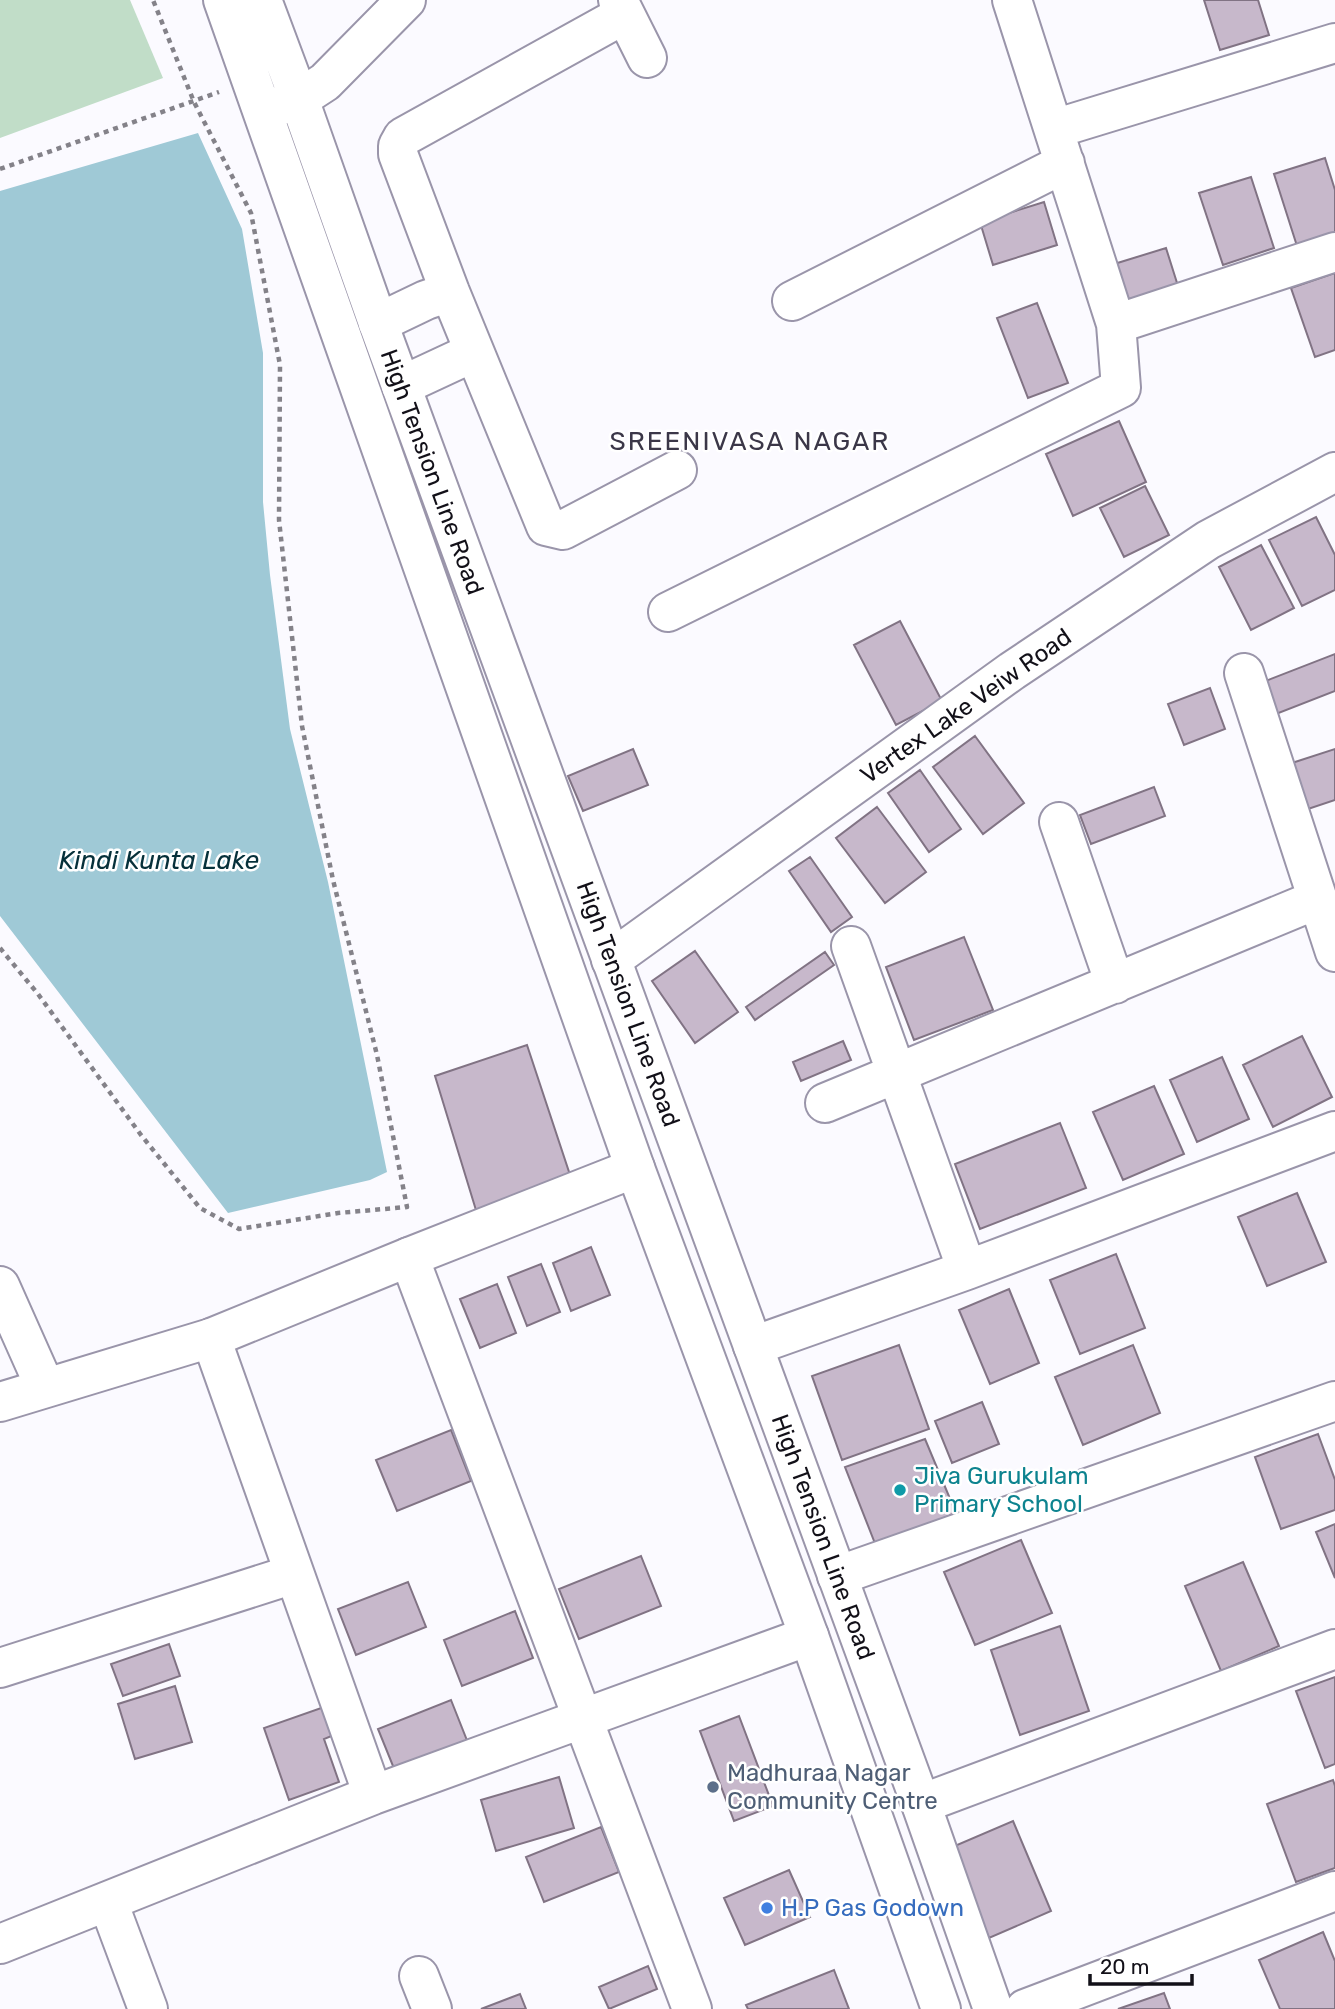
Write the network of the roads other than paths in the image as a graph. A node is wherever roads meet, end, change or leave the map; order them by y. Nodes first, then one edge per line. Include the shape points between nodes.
1 (223, 0) edge
2 (262, 0) edge
3 (406, 0) edge
4 (1012, 0) edge
5 (622, 7) edge
6 (1335, 43) edge
7 (648, 58) dead end
8 (258, 95) junction
9 (299, 99) junction
10 (1059, 146) junction
11 (1335, 252) edge
12 (450, 292) junction
13 (792, 301) dead end
14 (378, 323) junction
15 (1116, 324) junction
16 (474, 352) junction
17 (401, 386) junction
18 (677, 470) dead end
19 (1335, 472) edge
20 (668, 612) dead end
21 (1244, 673) dead end
22 (1059, 822) dead end
23 (1318, 899) junction
24 (851, 946) dead end
25 (1335, 952) edge
26 (611, 960) junction
27 (1115, 984) junction
28 (896, 1074) junction
29 (825, 1103) dead end
30 (1335, 1131) edge
31 (635, 1168) junction
32 (409, 1257) junction
33 (967, 1270) junction
34 (0, 1286) edge
35 (211, 1338) junction
36 (753, 1346) junction
37 (45, 1387) junction
38 (1335, 1401) edge
39 (0, 1402) edge
40 (295, 1574) junction
41 (837, 1576) junction
42 (809, 1636) junction
43 (1335, 1648) edge
44 (0, 1668) edge
45 (583, 1719) junction
46 (373, 1796) junction
47 (921, 1804) junction
48 (1335, 1891) edge
49 (108, 1902) junction
50 (0, 1944) edge
51 (148, 2009) edge
52 (692, 2009) edge
53 (941, 2009) edge
54 (993, 2009) edge
55 (1025, 2009) edge

1 - 8 street, High Tension Line Road
2 - 9 street, High Tension Line Road
3 - 9 street via 325,82
4 - 10 street
5 - 7 street
5 - 12 street via 403,137 398,154
6 - 10 street
8 - 9 street
8 - 31 street, High Tension Line Road
9 - 14 street, High Tension Line Road
10 - 13 street
10 - 15 street
11 - 15 street
12 - 14 street
12 - 16 street
14 - 17 street, High Tension Line Road
15 - 20 street via 1121,388
16 - 17 street
16 - 18 street via 546,526 564,530
17 - 26 street, High Tension Line Road
19 - 26 street, Vertex Lake Veiw Road via 1208,540 1012,671
21 - 23 street
22 - 27 street
23 - 25 street
23 - 27 street
24 - 28 street
26 - 36 street, High Tension Line Road
27 - 28 street
28 - 29 street
28 - 33 street
30 - 33 street
31 - 32 street
31 - 42 street, High Tension Line Road
32 - 35 street
32 - 45 street
33 - 36 street
34 - 37 street
35 - 37 street
35 - 40 street
36 - 41 street, High Tension Line Road
37 - 39 street
38 - 41 street
40 - 44 street
40 - 46 street
41 - 47 street, High Tension Line Road
42 - 45 street
42 - 53 street, High Tension Line Road
43 - 47 street
45 - 46 street
45 - 52 street
46 - 49 street
47 - 54 street, High Tension Line Road
48 - 55 street
49 - 50 street
49 - 51 street

